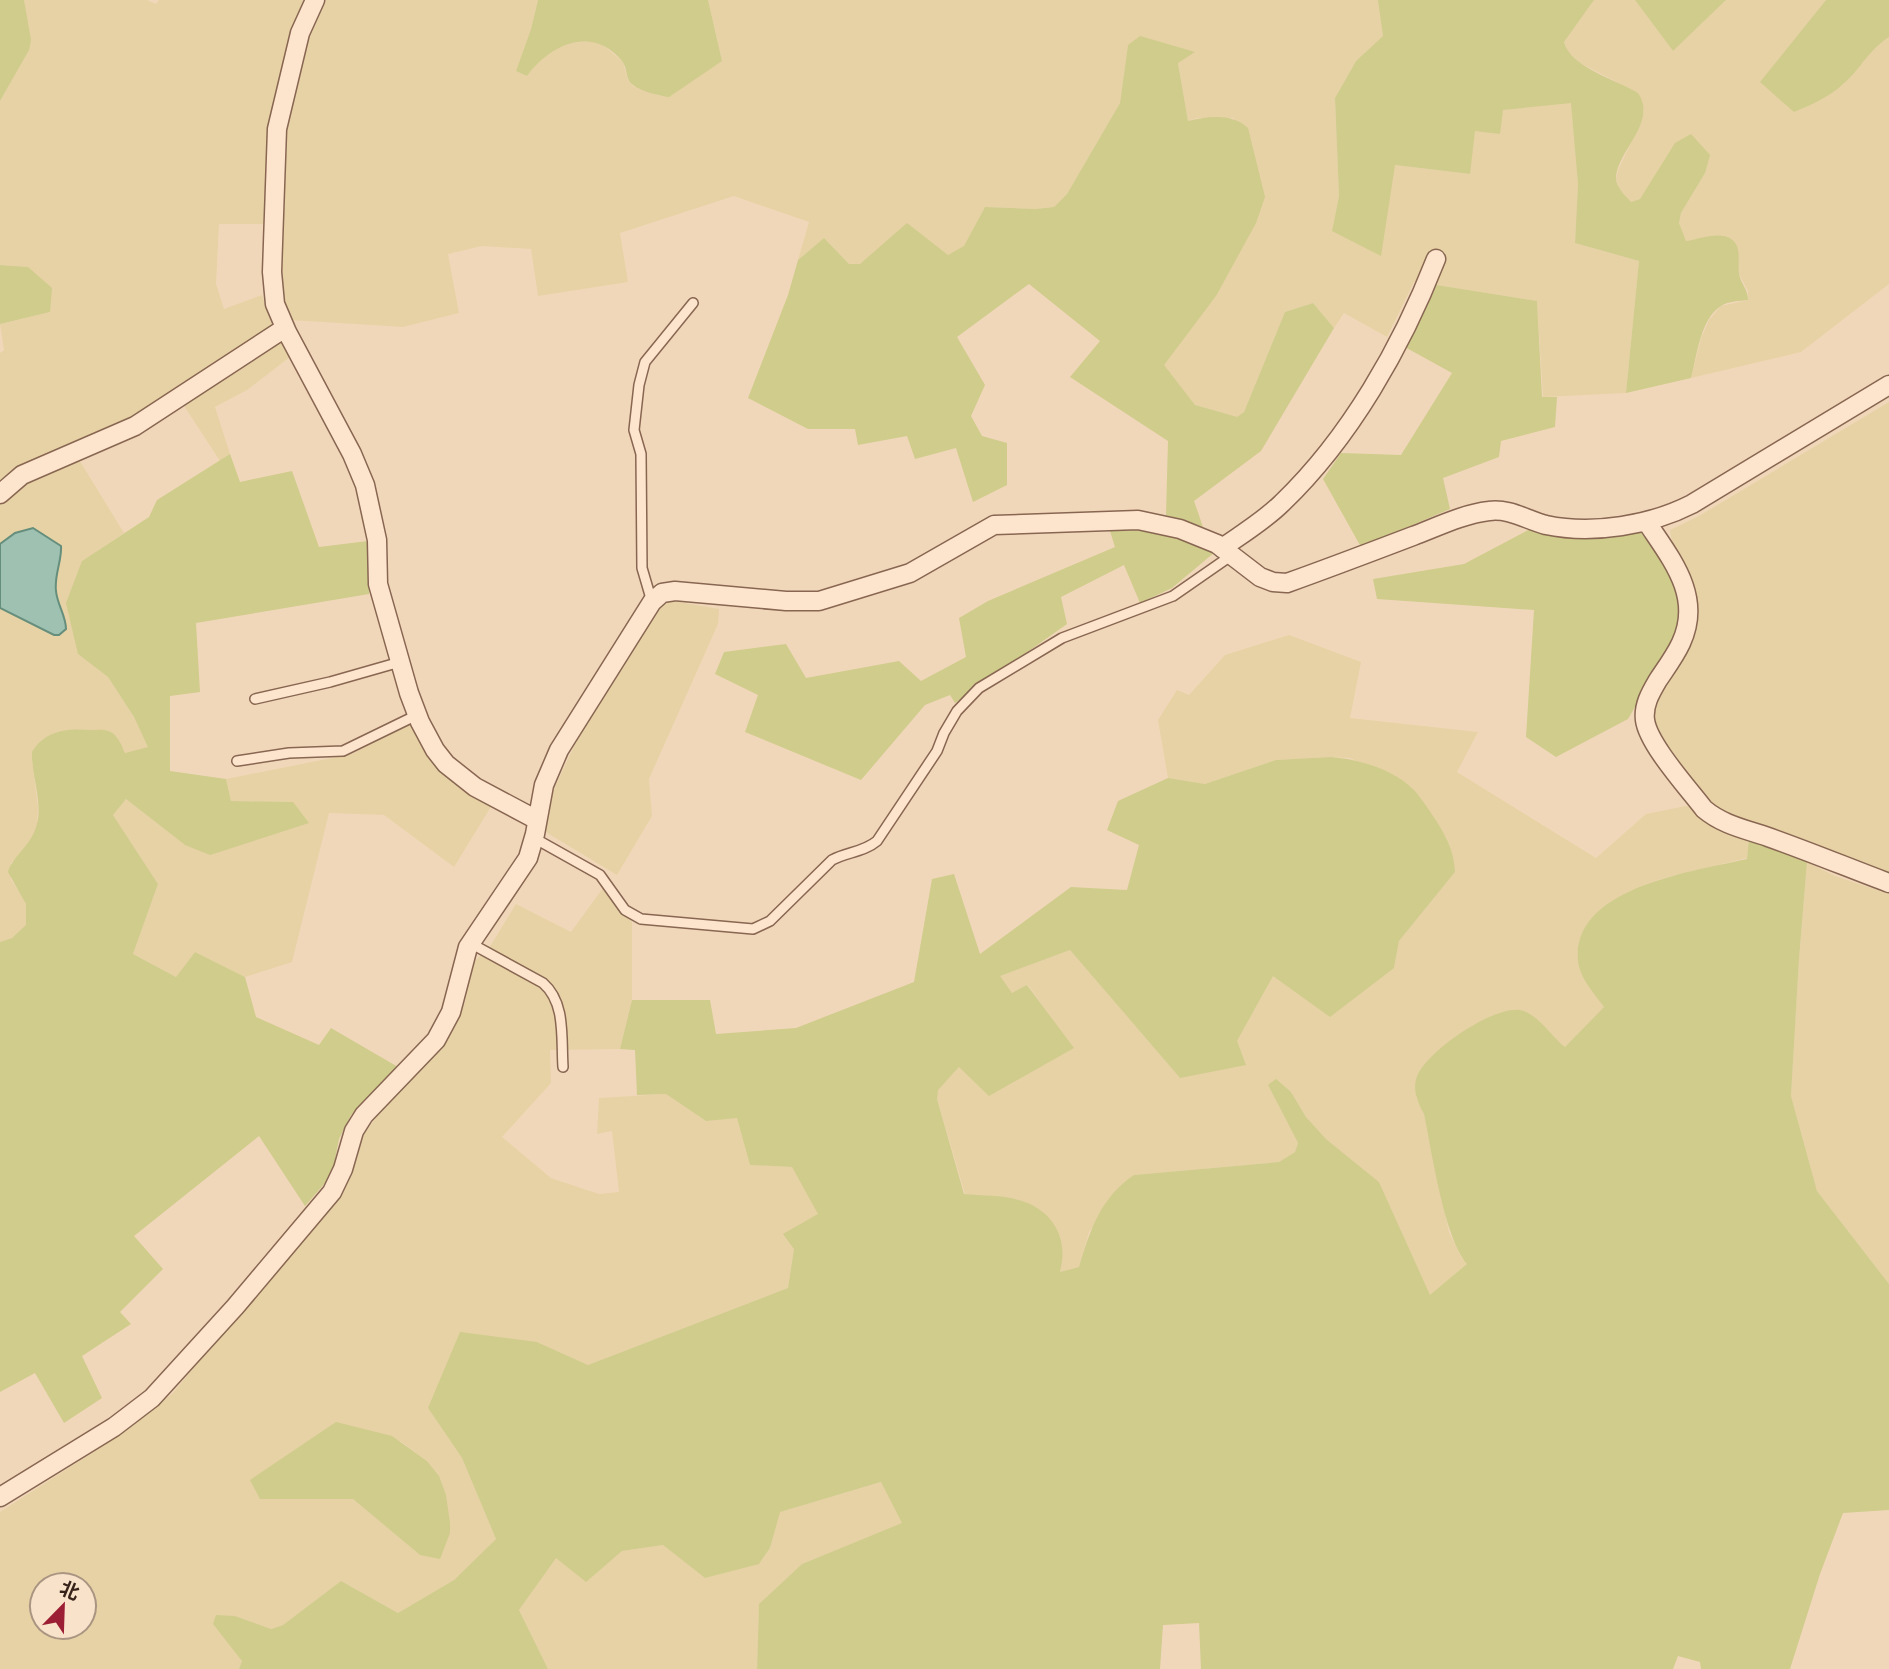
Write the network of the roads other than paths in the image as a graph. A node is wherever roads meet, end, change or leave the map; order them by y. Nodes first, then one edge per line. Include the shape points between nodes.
1 (315, 0) edge
2 (1436, 259) dead end
3 (693, 303) dead end
4 (285, 328) junction
5 (1889, 385) edge
6 (0, 494) edge
7 (1646, 521) junction
8 (1227, 552) junction
9 (652, 602) junction
10 (400, 662) junction
11 (255, 699) dead end
12 (417, 715) junction
13 (237, 761) dead end
14 (536, 829) junction
15 (1889, 883) edge
16 (470, 943) junction
17 (563, 1067) dead end
18 (0, 1497) edge

1 - 4 street via 300,33 277,129 272,272 275,304
2 - 8 street via 1397,344 1329,450 1280,505
3 - 9 lane via 645,362 639,385 634,430 641,454 642,568
4 - 6 street via 135,426 22,475
4 - 10 street via 365,485 377,540 378,584
5 - 7 street via 1692,504
7 - 8 street via 1580,528 1490,511 1287,583 1260,577
7 - 15 street via 1681,573 1689,609 1682,643 1645,707 1651,738 1713,817
8 - 9 street via 1180,529 1138,520 1000,524 910,573 819,601 675,591 662,593
8 - 14 lane via 1173,596 1062,638 979,688 957,711 937,751 877,841 832,860 770,921 753,929 641,919 625,910 600,875
9 - 14 street via 559,750 544,785
10 - 11 lane
10 - 12 street
12 - 13 lane via 343,751
12 - 14 street via 446,764
14 - 16 street via 528,858
16 - 17 lane via 550,989 559,1006
16 - 18 street via 443,1030 363,1115 332,1192 235,1307 152,1398 114,1427

